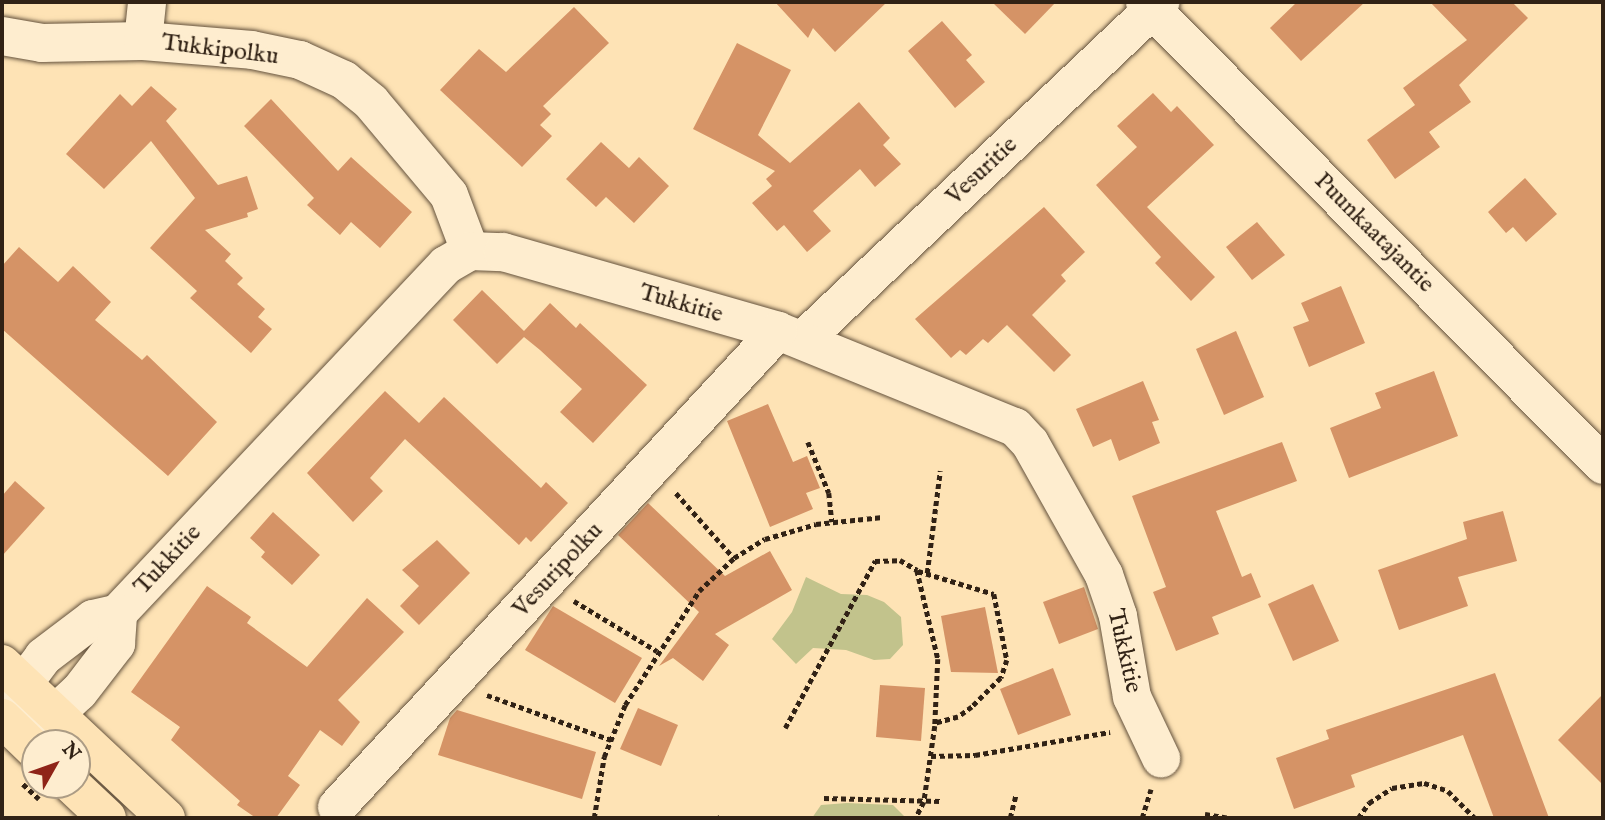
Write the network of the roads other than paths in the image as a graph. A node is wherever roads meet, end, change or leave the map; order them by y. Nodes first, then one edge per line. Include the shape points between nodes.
1 (147, 2) edge
2 (1153, 4) edge
3 (2, 36) edge
4 (143, 41) junction
5 (470, 251) junction
6 (790, 336) junction
7 (1598, 447) edge
8 (118, 613) junction
9 (12, 674) edge
10 (55, 714) junction
11 (1154, 742) road end
12 (18, 745) edge
13 (65, 799) edge
14 (337, 807) dead end
15 (107, 818) edge
16 (166, 818) edge

1 - 4 street
2 - 6 street, Vesuritie
2 - 7 street, Puunkaatajantie
3 - 4 street, Tukkipolku via 42,43
4 - 5 street, Tukkipolku via 252,50 300,61 344,80 371,102 449,195
5 - 6 street, Tukkitie via 503,253
5 - 8 street, Tukkitie via 446,265
6 - 11 street, Tukkitie via 1015,427 1030,443 1104,575 1118,616 1132,697
6 - 14 street, Vesuripolku via 653,467
8 - 9 street, Tukkitie via 93,619
8 - 10 street, Tukkitie via 116,644
9 - 10 main road
9 - 12 street, Tukkitie
10 - 12 street, Tukkitie
10 - 16 main road
13 - 15 main road

